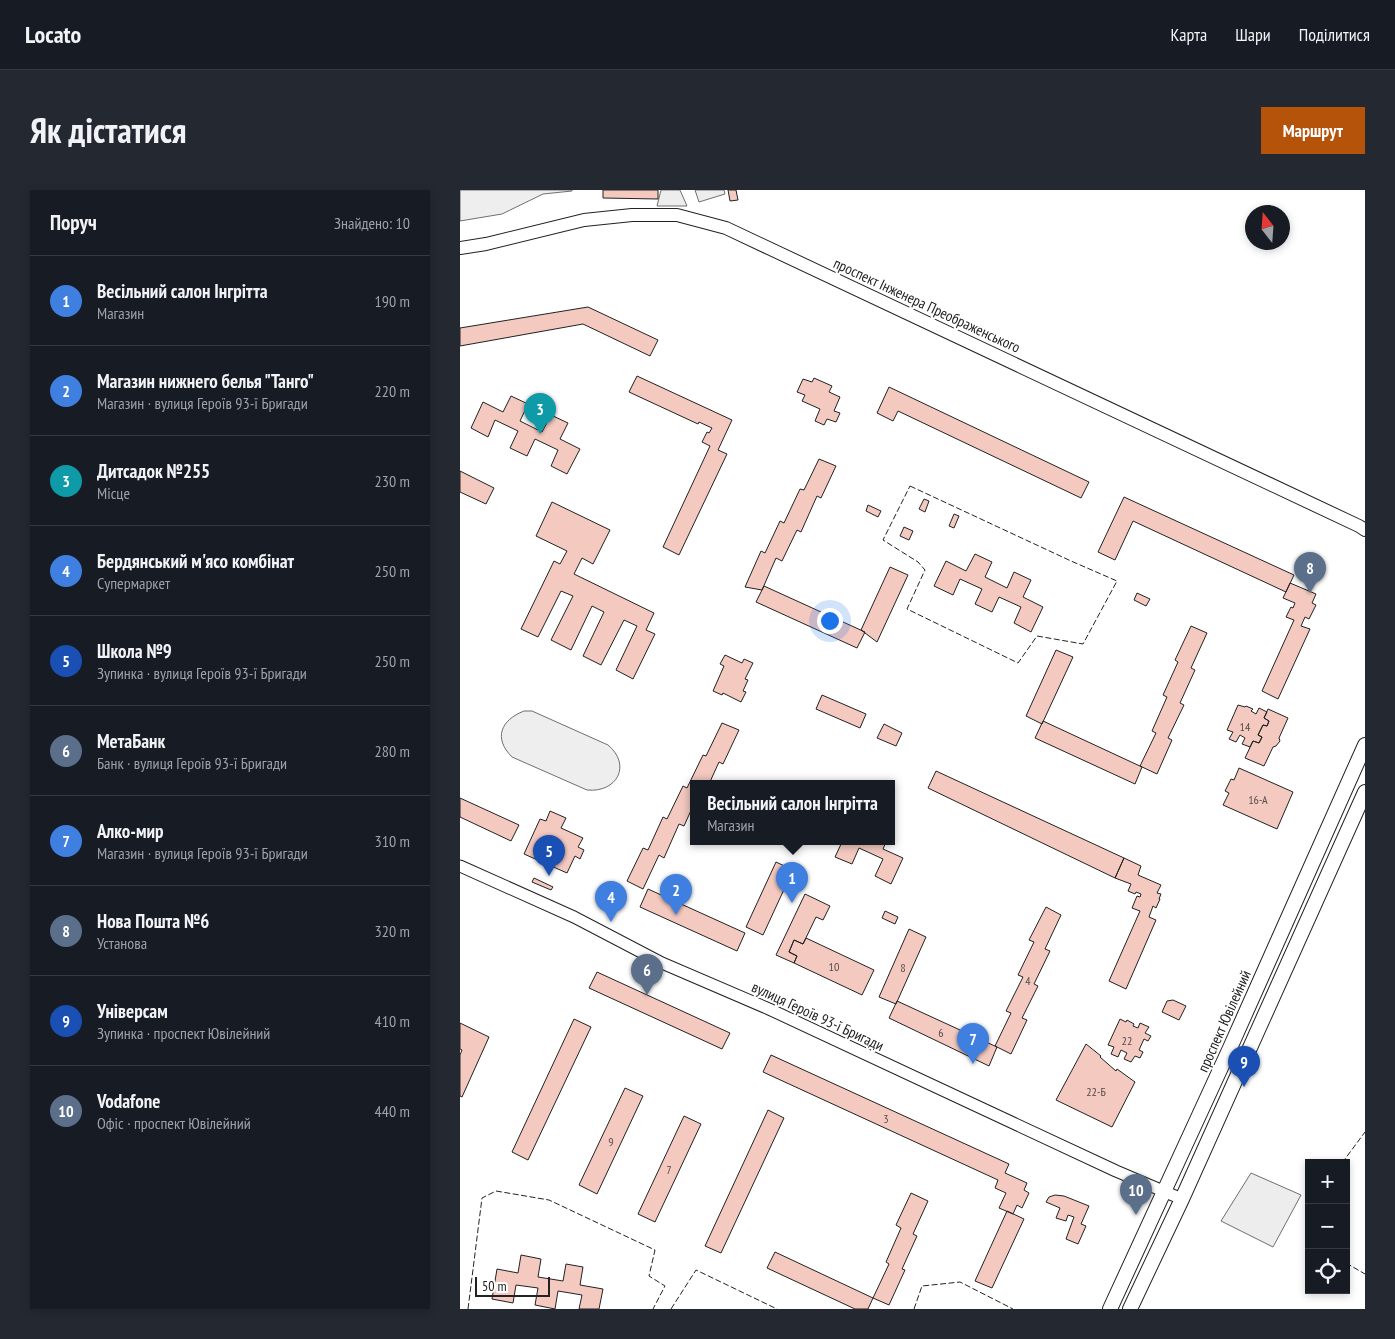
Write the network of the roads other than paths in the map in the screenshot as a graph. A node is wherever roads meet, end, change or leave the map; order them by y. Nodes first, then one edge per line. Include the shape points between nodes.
1 (460, 248) edge
2 (1363, 527) edge
3 (1365, 745) edge
4 (1365, 792) edge
5 (460, 866) edge
6 (1164, 1192) junction
7 (1182, 1199) junction
8 (1110, 1309) edge
9 (1130, 1309) edge

1 - 2 main road, проспект Інженера Преображенського via 584,220 632,215 677,216 726,228
3 - 6 main road, проспект Ювілейний
4 - 7 main road
5 - 6 street, вулиця Героїв 93-ї Бригади via 574,917 662,963 769,1009
6 - 7 street, вулиця Героїв 93-ї Бригади
6 - 8 main road, проспект Ювілейний
7 - 9 main road

